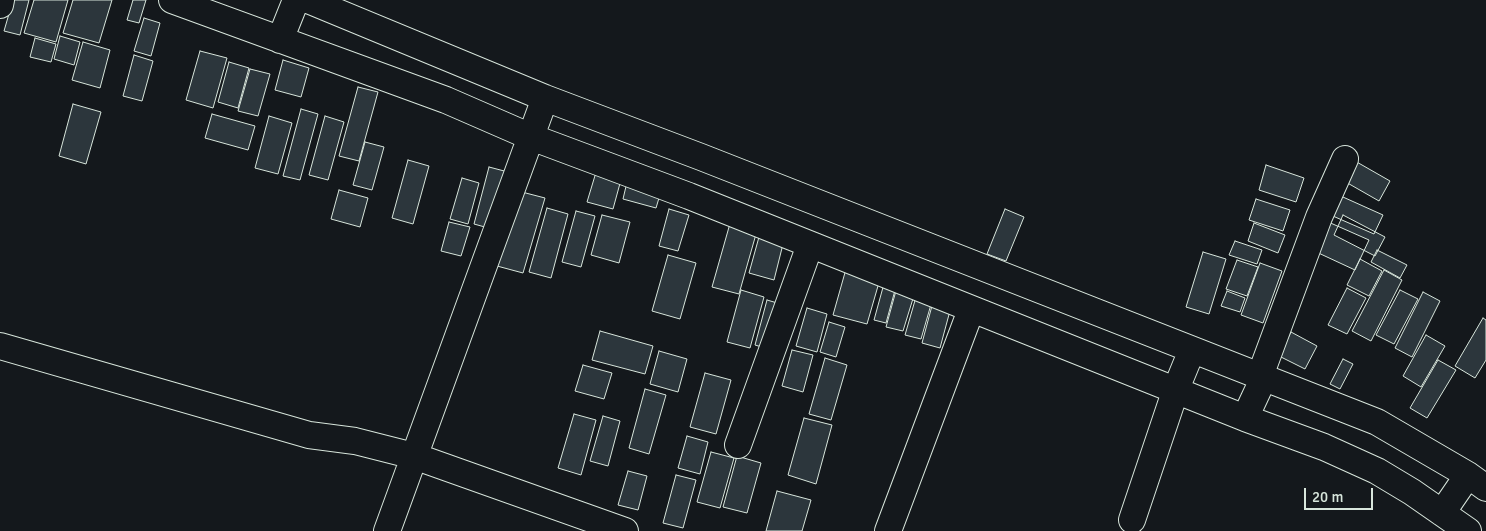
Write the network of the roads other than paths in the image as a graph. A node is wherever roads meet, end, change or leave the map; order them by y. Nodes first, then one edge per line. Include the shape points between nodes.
1 (1, 0) edge
2 (172, 0) edge
3 (0, 5) edge
4 (204, 6) edge
5 (292, 14) edge
6 (455, 81) junction
7 (538, 116) junction
8 (1345, 159) dead end
9 (695, 176) junction
10 (810, 245) junction
11 (929, 270) junction
12 (960, 287) junction
13 (1051, 318) junction
14 (1112, 341) junction
15 (0, 346) edge
16 (1184, 368) junction
17 (1254, 398) junction
18 (738, 445) dead end
19 (414, 456) junction
20 (1462, 492) edge
21 (1132, 520) dead end
22 (387, 531) edge
23 (625, 531) edge
24 (888, 531) edge
25 (1468, 531) edge

1 - 3 street
2 - 4 street
4 - 5 street
5 - 6 street
5 - 6 street
6 - 7 street
6 - 7 street
7 - 9 street
7 - 9 street
7 - 19 street
8 - 17 street via 1319,217
9 - 10 street
9 - 11 street
10 - 11 street
10 - 18 street
11 - 12 street
11 - 12 street
12 - 13 street
12 - 13 street
12 - 24 street
13 - 14 street
13 - 14 street
14 - 16 street
14 - 16 street
15 - 19 street via 309,435 355,441
16 - 17 street
16 - 17 street
16 - 21 street
17 - 20 street via 1324,447 1412,492
17 - 20 street via 1377,422
19 - 22 street
19 - 23 street
20 - 25 street

